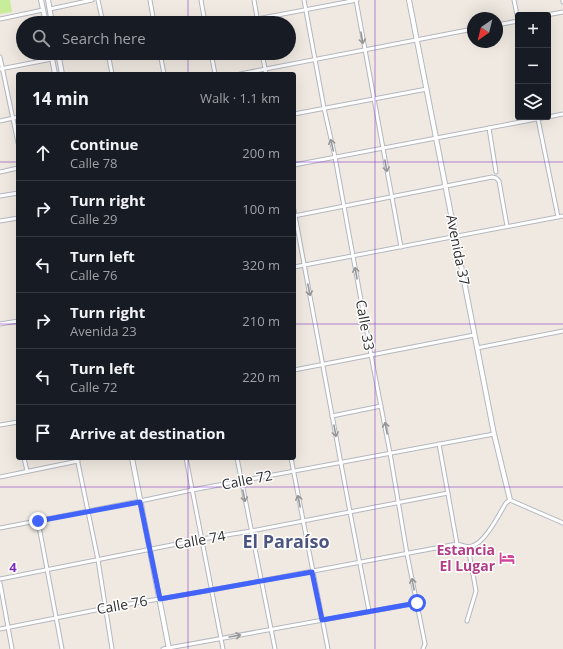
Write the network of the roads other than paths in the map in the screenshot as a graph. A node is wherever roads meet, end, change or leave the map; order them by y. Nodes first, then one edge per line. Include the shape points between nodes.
1 (41, 0) edge
2 (48, 0) edge
3 (92, 0) edge
4 (98, 0) edge
5 (150, 0) edge
6 (201, 0) edge
7 (254, 0) edge
8 (304, 0) edge
9 (356, 0) edge
10 (409, 0) edge
11 (514, 0) edge
12 (50, 9) junction
13 (306, 9) junction
14 (43, 10) junction
15 (516, 12) edge
16 (563, 12) edge
17 (551, 14) edge
18 (44, 16) edge
19 (51, 16) edge
20 (101, 16) edge
21 (153, 16) edge
22 (204, 16) edge
23 (257, 16) edge
24 (278, 16) edge
25 (0, 19) edge
26 (515, 21) edge
27 (503, 24) edge
28 (467, 30) edge
29 (417, 40) junction
30 (364, 50) junction
31 (0, 57) edge
32 (47, 60) edge
33 (52, 60) edge
34 (59, 60) edge
35 (109, 60) edge
36 (161, 60) edge
37 (212, 60) edge
38 (263, 60) edge
39 (315, 60) junction
40 (1, 69) edge
41 (265, 70) junction
42 (55, 72) edge
43 (62, 72) edge
44 (112, 72) edge
45 (164, 72) edge
46 (215, 72) edge
47 (252, 72) edge
48 (427, 89) junction
49 (374, 100) junction
50 (324, 108) junction
51 (296, 114) edge
52 (563, 114) edge
53 (551, 116) edge
54 (16, 117) edge
55 (13, 118) junction
56 (533, 120) edge
57 (538, 120) edge
58 (0, 121) edge
59 (489, 128) junction
60 (16, 133) edge
61 (436, 138) junction
62 (383, 148) junction
63 (335, 157) junction
64 (296, 165) edge
65 (16, 168) edge
66 (0, 172) edge
67 (496, 172) dead end
68 (446, 187) junction
69 (16, 193) edge
70 (0, 196) edge
71 (392, 198) junction
72 (344, 207) junction
73 (296, 216) edge
74 (563, 216) edge
75 (558, 217) junction
76 (16, 218) edge
77 (0, 221) edge
78 (296, 221) edge
79 (507, 226) junction
80 (455, 236) junction
81 (400, 247) junction
82 (353, 256) junction
83 (304, 265) junction
84 (296, 267) edge
85 (16, 321) edge
86 (0, 324) edge
87 (563, 331) edge
88 (474, 335) junction
89 (477, 348) junction
90 (371, 355) junction
91 (323, 364) junction
92 (296, 370) edge
93 (381, 406) junction
94 (332, 416) junction
95 (16, 422) edge
96 (0, 425) edge
97 (494, 434) junction
98 (439, 444) junction
99 (390, 453) junction
100 (24, 460) edge
101 (78, 460) edge
102 (132, 460) edge
103 (186, 460) edge
104 (237, 460) edge
105 (291, 460) edge
106 (340, 462) junction
107 (26, 471) junction
108 (293, 471) junction
109 (0, 476) edge
110 (242, 480) junction
111 (192, 490) junction
112 (448, 493) junction
113 (510, 500) junction
114 (140, 502) junction
115 (399, 503) junction
116 (88, 511) junction
117 (350, 512) junction
118 (38, 521) junction
119 (303, 521) junction
120 (563, 523) edge
121 (0, 528) edge
122 (251, 531) junction
123 (202, 539) junction
124 (457, 544) junction
125 (468, 547) junction
126 (149, 550) junction
127 (407, 554) junction
128 (98, 560) junction
129 (360, 562) junction
130 (48, 570) junction
131 (312, 572) junction
132 (0, 579) edge
133 (261, 581) junction
134 (0, 583) edge
135 (212, 590) junction
136 (160, 599) junction
137 (417, 603) junction
138 (106, 608) junction
139 (369, 611) junction
140 (57, 618) junction
141 (322, 620) junction
142 (467, 622) dead end
143 (9, 628) junction
144 (0, 629) edge
145 (271, 630) junction
146 (221, 638) junction
147 (169, 648) edge
148 (12, 649) edge
149 (62, 649) edge
150 (112, 649) edge
151 (163, 649) edge
152 (223, 649) edge
153 (275, 649) edge
154 (328, 649) edge
155 (423, 649) edge

1 - 14 street
2 - 12 street
3 - 12 street
4 - 20 street
5 - 21 street
6 - 22 street
7 - 23 street
8 - 13 street, Calle 33
9 - 13 street
9 -> 30 street
10 - 29 street, Avenida 37
11 - 15 street
12 - 14 street
12 - 19 street
13 - 24 street
13 - 39 street, Calle 33
14 - 18 street
14 - 25 street
16 - 17 street
26 - 27 street
28 - 29 street
29 - 30 street
29 - 48 street, Avenida 37
30 - 39 street
30 - 49 street
31 - 40 street
32 - 40 street
33 - 42 street
34 - 43 street
35 - 44 street
36 - 45 street
37 - 46 street
38 - 41 street
39 - 41 street
39 - 50 street, Calle 33
40 - 55 street
41 - 47 street
48 - 49 street
48 - 61 street, Avenida 37
49 - 50 street
49 - 62 street
50 - 51 street
63 -> 50 street, Calle 33
52 - 53 street
54 - 55 street
55 - 58 street
55 - 60 street
56 - 59 street
57 - 75 street
59 - 61 street
59 - 67 street
61 - 62 street
61 - 68 street, Avenida 37
62 - 63 street
62 -> 71 street
63 - 64 street
63 - 72 street, Calle 33
65 - 66 street
68 - 71 street
68 - 79 street via 496,178 499,181
68 - 80 street, Avenida 37
69 - 70 street
71 - 72 street
71 - 81 street
72 - 73 street
72 - 82 street, Calle 33
74 - 75 street
75 - 79 street
76 - 77 street
78 - 83 street
79 - 80 street
80 - 81 street
80 - 88 street, Avenida 37
81 - 82 street
82 - 83 street
90 -> 82 street, Calle 33
83 - 84 street
83 -> 91 street
85 - 86 street
87 - 89 street
88 - 89 street, Avenida 37
88 - 90 street
89 - 97 street, Avenida 37
90 - 91 street
90 - 93 street, Calle 33
91 - 92 street
91 - 94 street
93 - 94 street
99 -> 93 street, Calle 33
94 -> 106 street
95 - 96 street
97 - 98 street, Calle 72
97 - 113 street, Avenida 37
98 - 99 street, Calle 72
98 - 112 street
99 - 106 street, Calle 72
99 - 115 street, Calle 33
100 - 107 street
101 - 107 street
101 - 116 street
102 - 114 street
103 - 111 street
104 - 110 street
105 - 108 street
106 - 108 street, Calle 72
106 - 117 street
107 - 109 street
108 - 110 street, Calle 72
119 -> 108 street
110 - 111 street, Calle 72
110 -> 122 street
111 - 114 street, Calle 72
111 - 123 street
112 - 115 street, Calle 74
112 - 124 street
113 - 120 street
113 - 125 street via 478,544
114 - 116 street, Calle 72
114 - 126 street
115 - 117 street, Calle 74
115 - 127 street, Calle 33
116 - 118 street, Calle 72
116 - 128 street
117 - 119 street, Calle 74
117 - 129 street
118 - 121 street, Calle 72
118 - 130 street
119 - 122 street, Calle 74
119 - 131 street
122 - 123 street, Calle 74
122 - 133 street
123 - 126 street, Calle 74
123 - 135 street
124 - 125 street
124 - 127 street, Calle 76
125 - 142 street via 476,591
126 - 128 street, Calle 74
126 - 136 street
127 - 129 street, Calle 76
137 -> 127 street, Calle 33
128 - 130 street, Calle 74
128 - 138 street
129 - 131 street, Calle 76
129 - 139 street
130 - 132 street, Calle 74
130 - 140 street
131 - 133 street, Calle 76
131 - 141 street
133 - 135 street, Calle 76
133 - 145 street
134 - 143 street
135 - 136 street, Calle 76
135 - 146 street
136 - 138 street, Calle 76
136 - 147 street
137 - 139 street
137 - 155 street, Calle 33 via 425,644
138 - 140 street, Calle 76
138 - 150 street
139 - 141 street
140 - 143 street, Calle 76
140 - 149 street
141 - 145 street
141 - 154 street
143 - 144 street, Calle 76
143 - 148 street
146 -> 145 street
145 - 153 street
146 - 147 street
146 - 152 street
147 - 151 street

